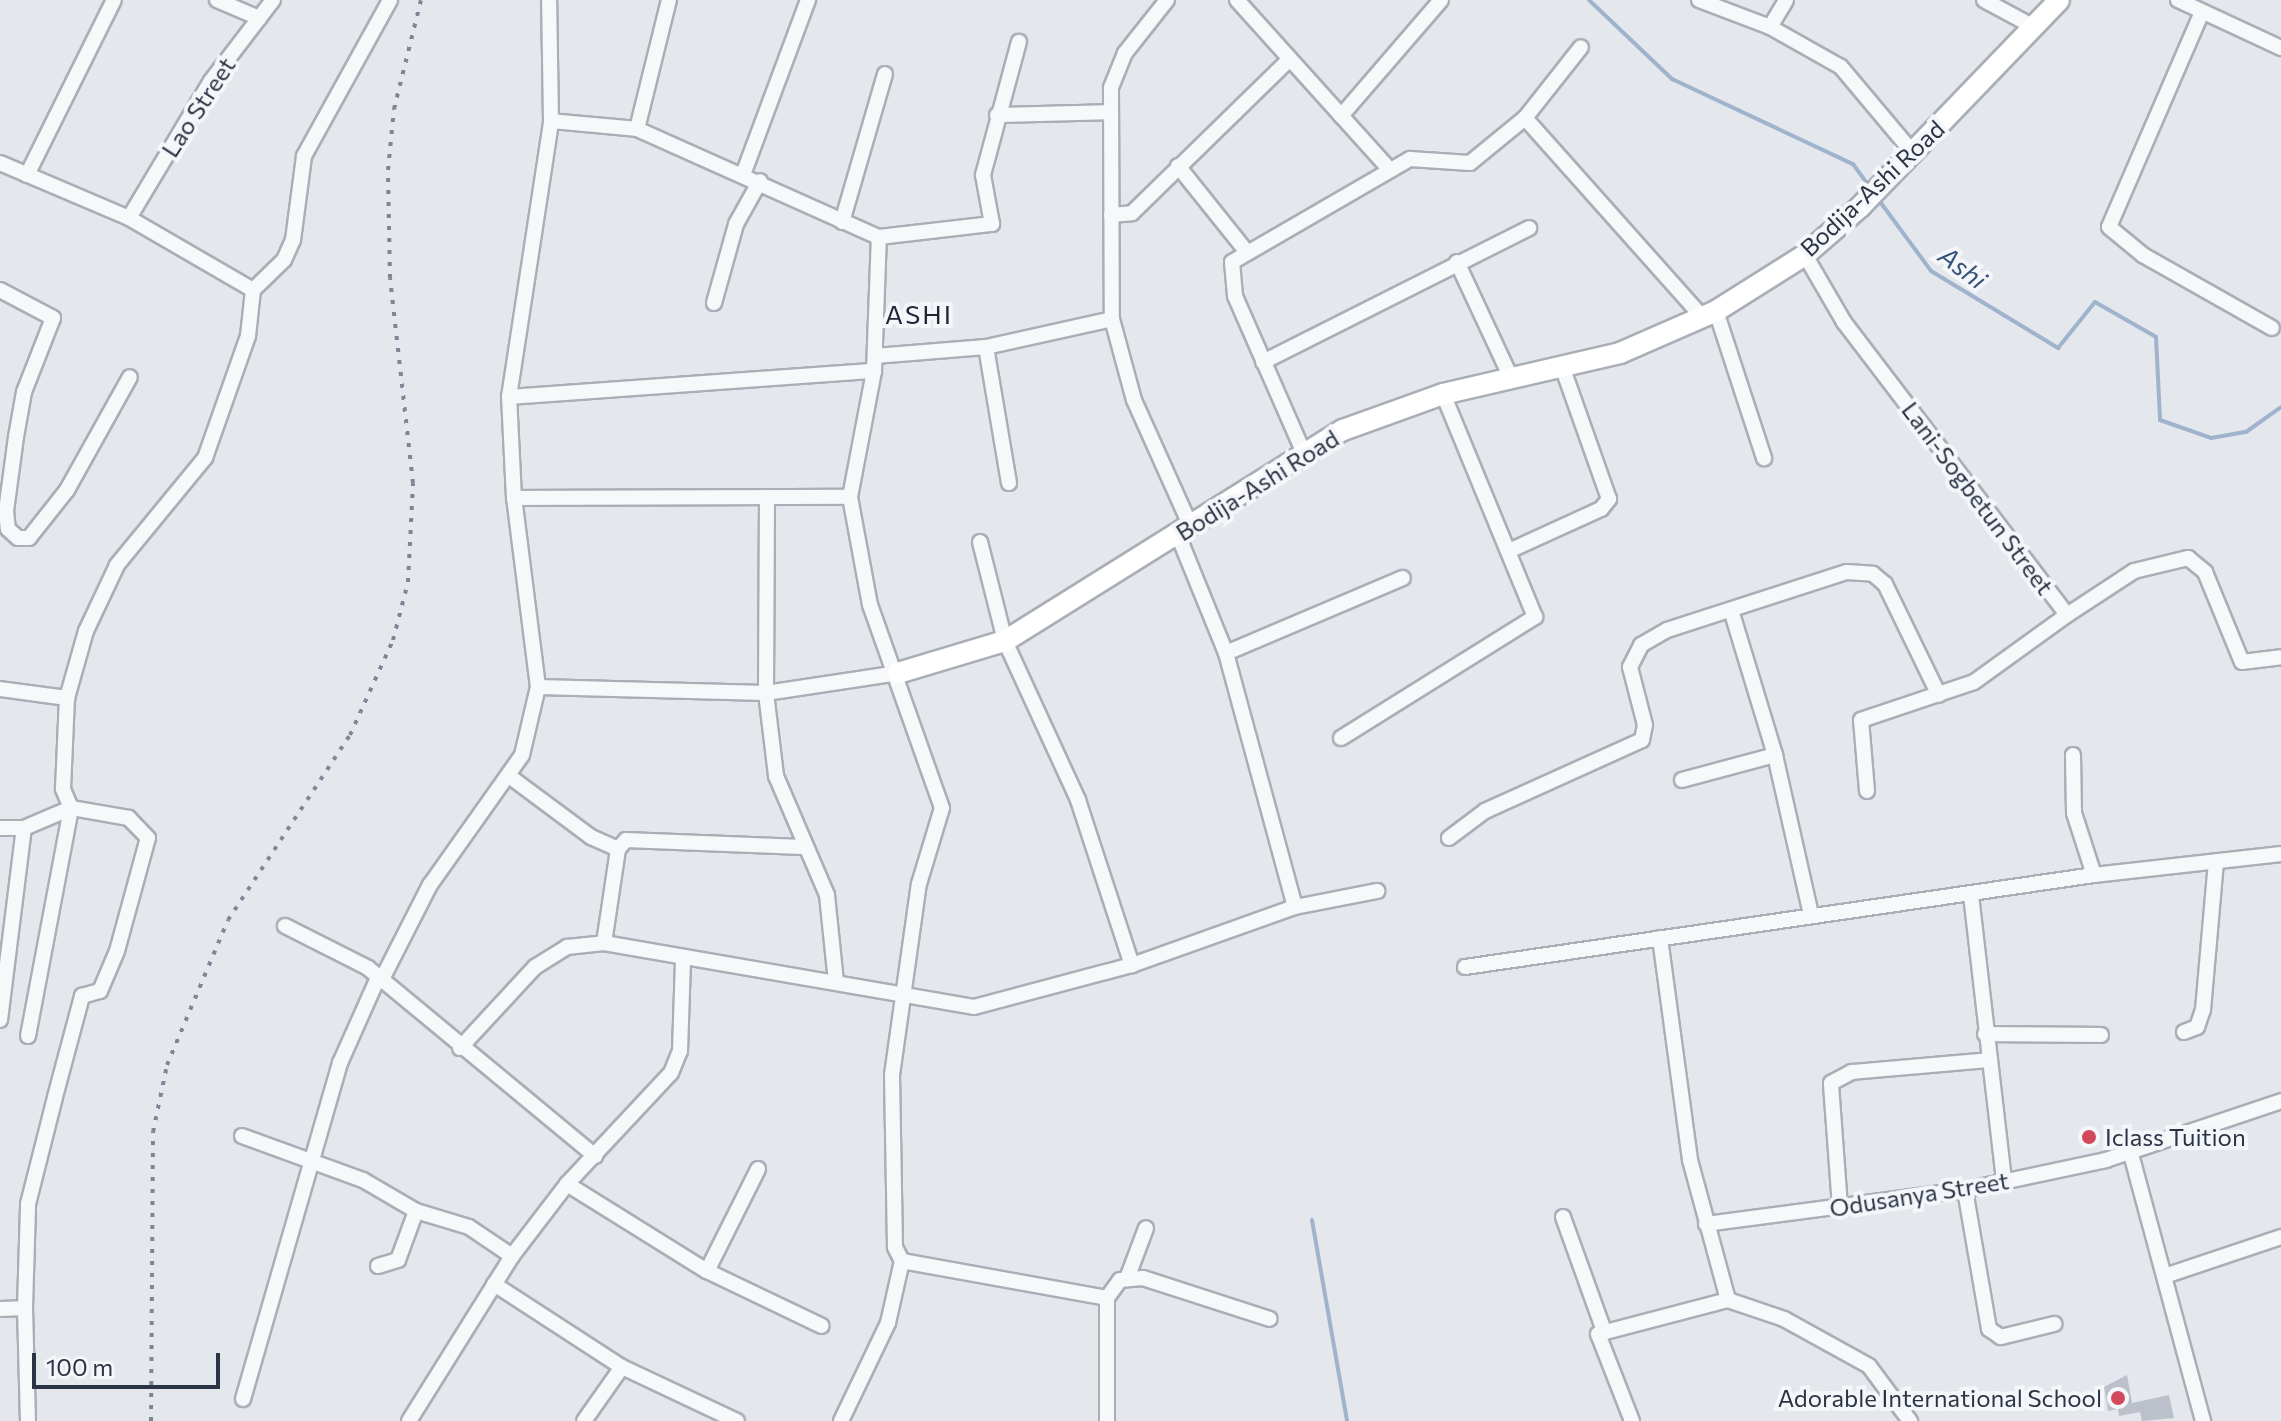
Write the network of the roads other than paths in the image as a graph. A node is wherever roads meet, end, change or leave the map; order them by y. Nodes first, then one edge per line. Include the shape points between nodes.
1 (114, 0) edge
2 (217, 0) edge
3 (273, 0) edge
4 (390, 0) edge
5 (549, 0) edge
6 (669, 0) edge
7 (808, 0) edge
8 (1167, 0) edge
9 (1237, 0) edge
10 (1441, 0) edge
11 (1699, 0) edge
12 (1786, 0) edge
13 (1984, 0) edge
14 (2059, 0) edge
15 (2178, 0) edge
16 (2202, 12) junction
17 (259, 18) junction
18 (2032, 26) junction
19 (1770, 27) junction
20 (1019, 42) dead end
21 (1581, 47) dead end
22 (2281, 48) edge
23 (1289, 60) junction
24 (885, 74) dead end
25 (1109, 112) junction
26 (997, 115) junction
27 (1341, 116) junction
28 (1525, 118) junction
29 (551, 121) junction
30 (637, 129) junction
31 (1914, 154) junction
32 (0, 163) edge
33 (1178, 166) junction
34 (1390, 170) junction
35 (744, 172) junction
36 (27, 175) junction
37 (760, 181) junction
38 (1111, 215) junction
39 (129, 218) junction
40 (842, 222) junction
41 (1529, 228) dead end
42 (879, 237) junction
43 (1246, 251) junction
44 (1805, 255) junction
45 (1457, 262) junction
46 (0, 290) edge
47 (253, 290) junction
48 (714, 303) dead end
49 (1709, 314) junction
50 (1112, 319) junction
51 (2272, 328) dead end
52 (986, 347) junction
53 (1263, 362) junction
54 (875, 363) junction
55 (1563, 369) junction
56 (130, 377) dead end
57 (1511, 378) junction
58 (1443, 394) junction
59 (509, 397) junction
60 (1303, 451) junction
61 (1764, 458) dead end
62 (1009, 483) dead end
63 (850, 497) junction
64 (514, 498) junction
65 (767, 499) junction
66 (4, 522) edge
67 (1184, 531) junction
68 (980, 542) dead end
69 (1511, 550) junction
70 (1403, 578) dead end
71 (1731, 610) junction
72 (2067, 615) junction
73 (1005, 641) junction
74 (1226, 653) junction
75 (2281, 657) edge
76 (898, 673) junction
77 (538, 687) junction
78 (0, 689) edge
79 (766, 693) junction
80 (1939, 695) junction
81 (67, 698) junction
82 (1341, 738) dead end
83 (1775, 755) junction
84 (2073, 755) dead end
85 (509, 776) junction
86 (1682, 780) dead end
87 (1867, 791) dead end
88 (71, 808) junction
89 (0, 828) edge
90 (24, 828) junction
91 (1449, 838) dead end
92 (802, 847) junction
93 (618, 849) junction
94 (2281, 854) edge
95 (2216, 862) junction
96 (2094, 875) junction
97 (1377, 891) dead end
98 (1971, 895) junction
99 (1295, 907) junction
100 (1811, 915) junction
101 (285, 926) dead end
102 (1660, 938) junction
103 (604, 943) junction
104 (683, 961) junction
105 (1132, 965) junction
106 (1465, 967) dead end
107 (379, 980) junction
108 (836, 982) junction
109 (901, 993) junction
110 (0, 1020) edge
111 (2184, 1032) dead end
112 (1985, 1034) junction
113 (2101, 1035) dead end
114 (28, 1036) dead end
115 (460, 1048) junction
116 (1989, 1060) junction
117 (2281, 1101) edge
118 (242, 1136) dead end
119 (2131, 1154) junction
120 (595, 1156) junction
121 (310, 1157) junction
122 (758, 1169) dead end
123 (2004, 1182) junction
124 (567, 1184) junction
125 (1965, 1190) junction
126 (1840, 1207) junction
127 (416, 1211) junction
128 (1563, 1217) dead end
129 (1706, 1224) junction
130 (1146, 1228) dead end
131 (2281, 1237) edge
132 (512, 1256) junction
133 (902, 1261) junction
134 (378, 1266) dead end
135 (707, 1271) junction
136 (2168, 1275) junction
137 (1128, 1276) junction
138 (494, 1284) junction
139 (1107, 1298) junction
140 (1728, 1300) junction
141 (25, 1308) junction
142 (0, 1309) edge
143 (1270, 1319) dead end
144 (2054, 1324) dead end
145 (822, 1326) dead end
146 (1604, 1331) junction
147 (622, 1367) junction
148 (243, 1399) dead end
149 (28, 1421) edge
150 (409, 1421) edge
151 (584, 1421) edge
152 (737, 1421) edge
153 (841, 1421) edge
154 (1107, 1421) edge
155 (1632, 1421) edge
156 (1910, 1421) edge
157 (2203, 1421) edge

1 - 36 street
2 - 17 street
3 - 17 street, Lao Street
4 - 47 street via 314,131 284,260
5 - 29 street
6 - 30 street
7 - 35 street
8 - 25 street via 1114,72
9 - 23 street
10 - 27 street
11 - 19 street
12 - 19 street
13 - 18 street
14 - 18 street, Bodija-Ashi Road
15 - 16 street
16 - 22 street
16 - 51 street via 2109,227 2143,255
17 - 39 street, Lao Street via 211,81
18 - 31 street, Bodija-Ashi Road
19 - 31 street via 1841,67
20 - 26 street
21 - 28 street
23 - 27 street
23 - 33 street
24 - 40 street
25 - 26 street
25 - 38 street
26 - 42 street via 983,175 992,224
27 - 34 street
28 - 34 street via 1470,163 1410,159
28 - 49 street
29 - 30 street
29 - 59 street
30 - 35 street
31 - 44 street, Bodija-Ashi Road
32 - 36 street
33 - 38 street via 1132,213
33 - 43 street
34 - 43 street
35 - 37 street
36 - 39 street
37 - 40 street
37 - 48 street via 736,224
38 - 50 street
39 - 47 street
40 - 42 street
41 - 45 street
42 - 54 street
43 - 53 street via 1232,262 1230,280
44 - 49 street, Bodija-Ashi Road
44 - 72 street, Lani-Sogbetun Street via 1844,322
45 - 53 street
45 - 57 street
46 - 66 street via 53,318 24,392
47 - 81 street via 248,336 205,458 105,586
49 - 55 street, Bodija-Ashi Road via 1657,342
49 - 61 street
50 - 52 street
50 - 67 street via 1125,375
52 - 54 street
52 - 62 street
53 - 60 street
54 - 59 street
54 - 63 street
55 - 57 street, Bodija-Ashi Road
55 - 69 street via 1609,499 1601,509
56 - 66 street via 102,435 38,528 23,540
57 - 58 street, Bodija-Ashi Road
58 - 60 street, Bodija-Ashi Road via 1362,422
58 - 69 street
59 - 64 street
60 - 67 street, Bodija-Ashi Road
63 - 65 street
63 - 76 street via 870,605
64 - 65 street
64 - 77 street
65 - 79 street
67 - 73 street, Bodija-Ashi Road
67 - 74 street
68 - 73 street
69 - 82 street via 1533,607 1530,623
70 - 74 street
71 - 80 street via 1847,572 1873,574 1885,584
71 - 83 street
71 - 91 street via 1667,630 1632,656 1645,725 1642,740 1485,811
72 - 75 street, Lani-Sogbetun Street via 2134,571 2188,558 2205,572 2242,662
72 - 80 street via 1974,682
73 - 76 street, Bodija-Ashi Road
73 - 105 street via 1078,800
74 - 99 street
76 - 79 street, Bodija-Ashi Road
76 - 109 street via 942,808 919,884
77 - 79 street, Bodija-Ashi Road
77 - 85 street via 522,755
78 - 81 street
79 - 92 street via 776,776
80 - 87 street via 1861,720
81 - 88 street via 61,769
83 - 86 street
83 - 100 street
84 - 96 street via 2074,813
85 - 93 street
85 - 107 street via 438,873
88 - 90 street
88 - 114 street
88 - 141 street via 129,818 148,838 117,951 100,991 82,996 55,1097 28,1204
89 - 90 street
90 - 110 street
92 - 93 street via 755,850 633,838
92 - 108 street via 827,895
93 - 103 street
94 - 95 street
95 - 96 street
95 - 111 street via 2203,1010 2197,1027
96 - 98 street
97 - 99 street
98 - 100 street
98 - 112 street
99 - 105 street
100 - 102 street
101 - 107 street via 360,963
102 - 106 street
102 - 129 street via 1690,1160
103 - 104 street
103 - 115 street via 552,953
104 - 108 street
104 - 120 street via 680,1051 671,1073
105 - 109 street via 974,1007
107 - 115 street
107 - 121 street via 340,1063
108 - 109 street
109 - 133 street via 891,1093 898,1139 895,1247
112 - 113 street
112 - 116 street
115 - 120 street
116 - 123 street
116 - 126 street via 1852,1072 1831,1083
117 - 119 street, Odusanya Street
118 - 121 street
119 - 123 street, Odusanya Street
119 - 136 street
120 - 124 street
121 - 127 street
121 - 148 street
122 - 135 street
123 - 125 street, Odusanya Street
124 - 132 street
124 - 135 street
125 - 126 street, Odusanya Street
125 - 144 street via 1989,1329 2001,1337
126 - 129 street, Odusanya Street
127 - 132 street via 469,1227
127 - 134 street via 398,1260
128 - 146 street
129 - 140 street
130 - 137 street
131 - 136 street
132 - 138 street
133 - 139 street
133 - 153 street via 888,1323
135 - 145 street
136 - 157 street
137 - 139 street
137 - 143 street
138 - 147 street
138 - 150 street
139 - 154 street
140 - 146 street
140 - 156 street via 1784,1319 1869,1366
141 - 142 street
141 - 149 street
146 - 155 street via 1598,1341
147 - 151 street
147 - 152 street

